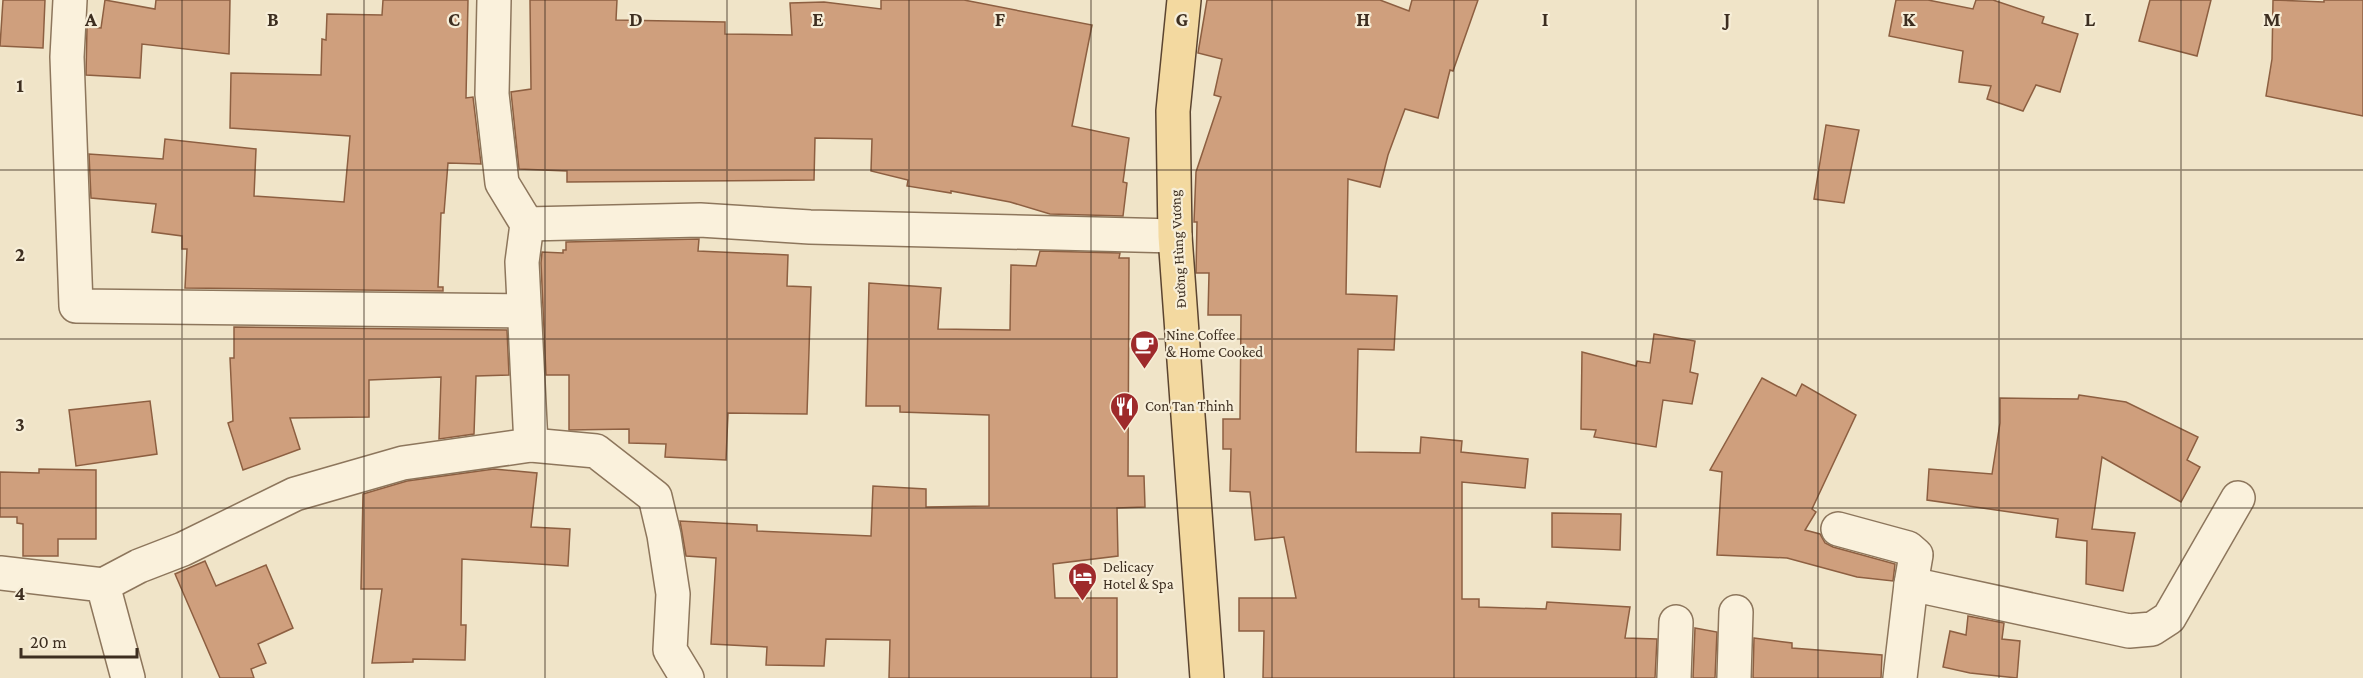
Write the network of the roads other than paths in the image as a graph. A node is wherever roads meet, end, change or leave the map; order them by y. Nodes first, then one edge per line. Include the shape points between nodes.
1 (70, 0) edge
2 (494, 0) edge
3 (1184, 0) edge
4 (527, 224) junction
5 (1176, 236) junction
6 (524, 311) junction
7 (531, 445) junction
8 (2238, 498) dead end
9 (1838, 529) dead end
10 (0, 573) edge
11 (1911, 584) junction
12 (103, 585) junction
13 (1736, 612) dead end
14 (1676, 622) dead end
15 (128, 678) edge
16 (687, 678) edge
17 (1208, 678) edge
18 (1674, 678) edge
19 (1734, 678) edge
20 (1900, 678) edge

1 - 6 street via 67,57 76,306
2 - 4 street via 492,94 502,183
3 - 5 main road, Đường Hùng Vương via 1173,111
4 - 5 street via 700,220 810,227
4 - 6 street via 522,262
5 - 17 main road, Đường Hùng Vương
6 - 7 street
7 - 12 street via 403,463 295,494
7 - 16 street via 596,451 655,497 673,594 670,650
8 - 11 street via 2169,618 2152,629 2129,631
9 - 11 street via 1908,548 1916,555
10 - 12 street
11 - 20 street
12 - 15 street
13 - 19 street
14 - 18 street

